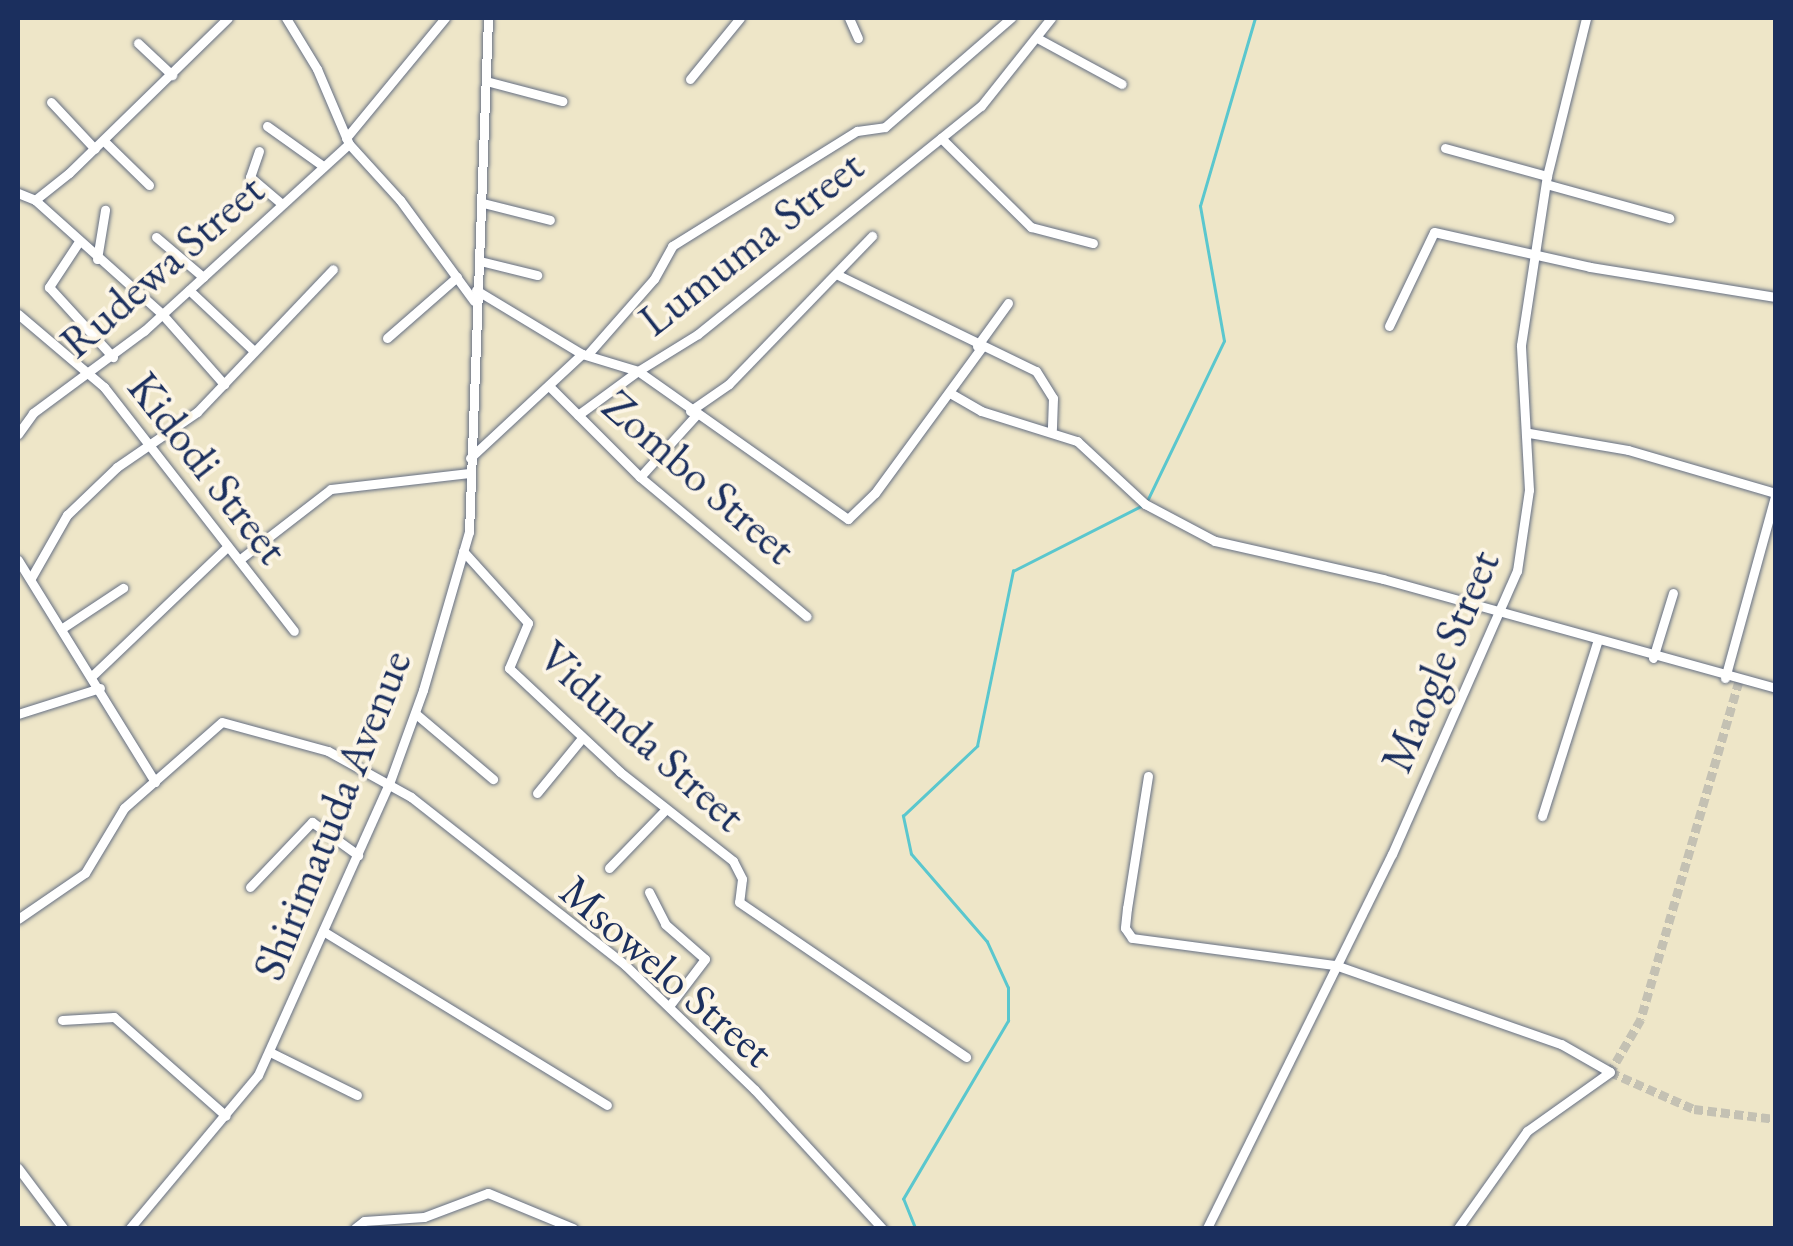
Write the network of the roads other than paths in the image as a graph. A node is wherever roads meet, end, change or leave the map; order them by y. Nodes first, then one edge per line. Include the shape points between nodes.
1 (228, 18) edge
2 (286, 18) edge
3 (444, 18) edge
4 (488, 18) edge
5 (740, 18) edge
6 (849, 18) edge
7 (1012, 18) edge
8 (1051, 18) edge
9 (1586, 18) edge
10 (858, 38) dead end
11 (1038, 39) junction
12 (138, 43) dead end
13 (172, 76) junction
14 (690, 79) dead end
15 (486, 80) junction
16 (1122, 84) dead end
17 (51, 102) dead end
18 (562, 102) dead end
19 (267, 126) dead end
20 (941, 138) junction
21 (104, 141) junction
22 (348, 141) junction
23 (1445, 148) dead end
24 (95, 149) junction
25 (260, 151) dead end
26 (323, 166) junction
27 (1547, 180) junction
28 (149, 186) dead end
29 (18, 193) edge
30 (35, 200) junction
31 (483, 203) junction
32 (282, 204) junction
33 (105, 210) dead end
34 (1670, 218) dead end
35 (550, 220) dead end
36 (872, 236) dead end
37 (156, 237) dead end
38 (78, 243) junction
39 (1094, 243) dead end
40 (1534, 254) junction
41 (97, 258) junction
42 (480, 261) junction
43 (333, 268) dead end
44 (836, 274) junction
45 (536, 275) dead end
46 (203, 277) junction
47 (457, 277) junction
48 (189, 290) junction
49 (476, 290) junction
50 (1776, 297) edge
51 (476, 303) junction
52 (1008, 303) dead end
53 (18, 314) edge
54 (162, 314) junction
55 (1389, 326) dead end
56 (387, 338) dead end
57 (979, 347) junction
58 (253, 350) junction
59 (585, 354) junction
60 (113, 357) junction
61 (638, 370) junction
62 (93, 375) junction
63 (224, 384) junction
64 (550, 387) junction
65 (950, 393) junction
66 (693, 413) junction
67 (578, 415) junction
68 (1052, 429) junction
69 (1529, 433) junction
70 (18, 434) edge
71 (148, 444) junction
72 (470, 458) junction
73 (469, 472) junction
74 (640, 476) junction
75 (1776, 493) edge
76 (228, 547) junction
77 (463, 551) junction
78 (18, 560) edge
79 (239, 560) junction
80 (31, 578) junction
81 (123, 588) dead end
82 (1673, 593) dead end
83 (1502, 613) junction
84 (806, 616) dead end
85 (64, 628) junction
86 (294, 631) dead end
87 (1597, 643) junction
88 (1653, 658) junction
89 (93, 674) junction
90 (1725, 678) junction
91 (100, 688) junction
92 (1776, 688) edge
93 (18, 714) edge
94 (416, 714) junction
95 (582, 738) junction
96 (1148, 776) dead end
97 (492, 779) dead end
98 (155, 782) junction
99 (389, 784) junction
100 (536, 793) dead end
101 (666, 809) junction
102 (1542, 816) dead end
103 (358, 855) junction
104 (610, 868) dead end
105 (250, 887) dead end
106 (649, 892) dead end
107 (18, 919) edge
108 (323, 931) junction
109 (1336, 965) junction
110 (670, 1005) junction
111 (62, 1020) dead end
112 (270, 1052) junction
113 (966, 1056) dead end
114 (357, 1095) dead end
115 (606, 1105) dead end
116 (226, 1116) junction
117 (18, 1168) edge
118 (64, 1228) edge
119 (130, 1228) edge
120 (355, 1228) edge
121 (573, 1228) edge
122 (882, 1228) edge
123 (1207, 1228) edge
124 (1458, 1228) edge

1 - 13 street
2 - 22 street
3 - 22 street, Rudewa Street
4 - 15 street, Shirimatuda Avenue
5 - 14 street
6 - 10 street
7 - 59 street via 885,128 849,136 672,246 654,279
8 - 11 street, Lumuma Street
9 - 27 street, Maogle Street
11 - 16 street
11 - 20 street, Lumuma Street via 993,94
12 - 13 street
13 - 21 street
15 - 18 street
15 - 31 street, Shirimatuda Avenue
17 - 24 street
19 - 26 street
20 - 39 street via 1031,226
20 - 61 street, Lumuma Street via 698,334
21 - 24 street
21 - 28 street
22 - 26 street, Rudewa Street
22 - 47 street
23 - 27 street
24 - 30 street
25 - 32 street via 250,177
26 - 32 street, Rudewa Street
27 - 34 street
27 - 40 street, Maogle Street
29 - 30 street
30 - 38 street
31 - 35 street
31 - 42 street, Shirimatuda Avenue
32 - 46 street, Rudewa Street
33 - 41 street
36 - 44 street
37 - 46 street
38 - 41 street
38 - 60 street via 49,287
40 - 50 street
40 - 55 street via 1430,234
40 - 69 street, Maogle Street via 1520,344
41 - 54 street
42 - 45 street
42 - 49 street, Shirimatuda Avenue
43 - 58 street
44 - 57 street
44 - 66 street
46 - 48 street, Rudewa Street
47 - 51 street
47 - 56 street
48 - 54 street, Rudewa Street
48 - 58 street
49 - 51 street, Shirimatuda Avenue
49 - 59 street
51 - 72 street, Shirimatuda Avenue
52 - 57 street
53 - 62 street, Kidodi Street
54 - 60 street, Rudewa Street
54 - 63 street
57 - 65 street
57 - 68 street via 1042,378 1053,398
58 - 63 street
59 - 61 street, Lumuma Street
59 - 64 street, Lumuma Street
60 - 62 street, Rudewa Street
61 - 66 street
61 - 67 street
62 - 70 street, Rudewa Street via 43,405
62 - 71 street, Kidodi Street
63 - 71 street via 197,412
64 - 67 street, Zombo Street
64 - 72 street, Lumuma Street
65 - 66 street via 861,511 848,519
65 - 68 street via 981,411
66 - 74 street
67 - 74 street, Zombo Street
68 - 83 street via 1095,451 1145,504 1216,541
69 - 75 street via 1647,455
69 - 83 street, Maogle Street via 1526,538
71 - 76 street, Kidodi Street
71 - 80 street via 67,515
72 - 73 street, Shirimatuda Avenue
73 - 77 street, Shirimatuda Avenue
73 - 79 street via 331,489
74 - 84 street, Zombo Street
75 - 90 street
76 - 79 street, Kidodi Street
76 - 89 street
77 - 94 street, Shirimatuda Avenue
77 - 95 street, Vidunda Street via 528,623 509,668
78 - 80 street
79 - 86 street, Kidodi Street
80 - 85 street
81 - 85 street
82 - 88 street
83 - 87 street
83 - 109 street, Maogle Street
85 - 89 street
87 - 88 street
87 - 102 street
88 - 90 street
89 - 91 street
90 - 92 street
91 - 93 street
91 - 98 street
94 - 97 street
94 - 99 street, Shirimatuda Avenue
95 - 100 street
95 - 101 street, Vidunda Street
96 - 109 street via 1128,934 1177,947
98 - 99 street, Msowelo Street via 222,722 328,751
98 - 107 street via 116,818 86,873
99 - 103 street, Shirimatuda Avenue
99 - 110 street, Msowelo Street
101 - 104 street
101 - 113 street, Vidunda Street via 739,868 738,898 752,913
103 - 105 street via 312,822
103 - 108 street, Shirimatuda Avenue
106 - 110 street via 666,924 705,960
108 - 112 street, Shirimatuda Avenue
108 - 115 street
109 - 123 street, Maogle Street
109 - 124 street via 1561,1044 1610,1072 1527,1131
110 - 122 street, Msowelo Street
111 - 116 street via 114,1016
112 - 114 street
112 - 116 street, Shirimatuda Avenue
116 - 119 street, Shirimatuda Avenue
117 - 118 street
120 - 121 street via 364,1221 424,1217 488,1192

